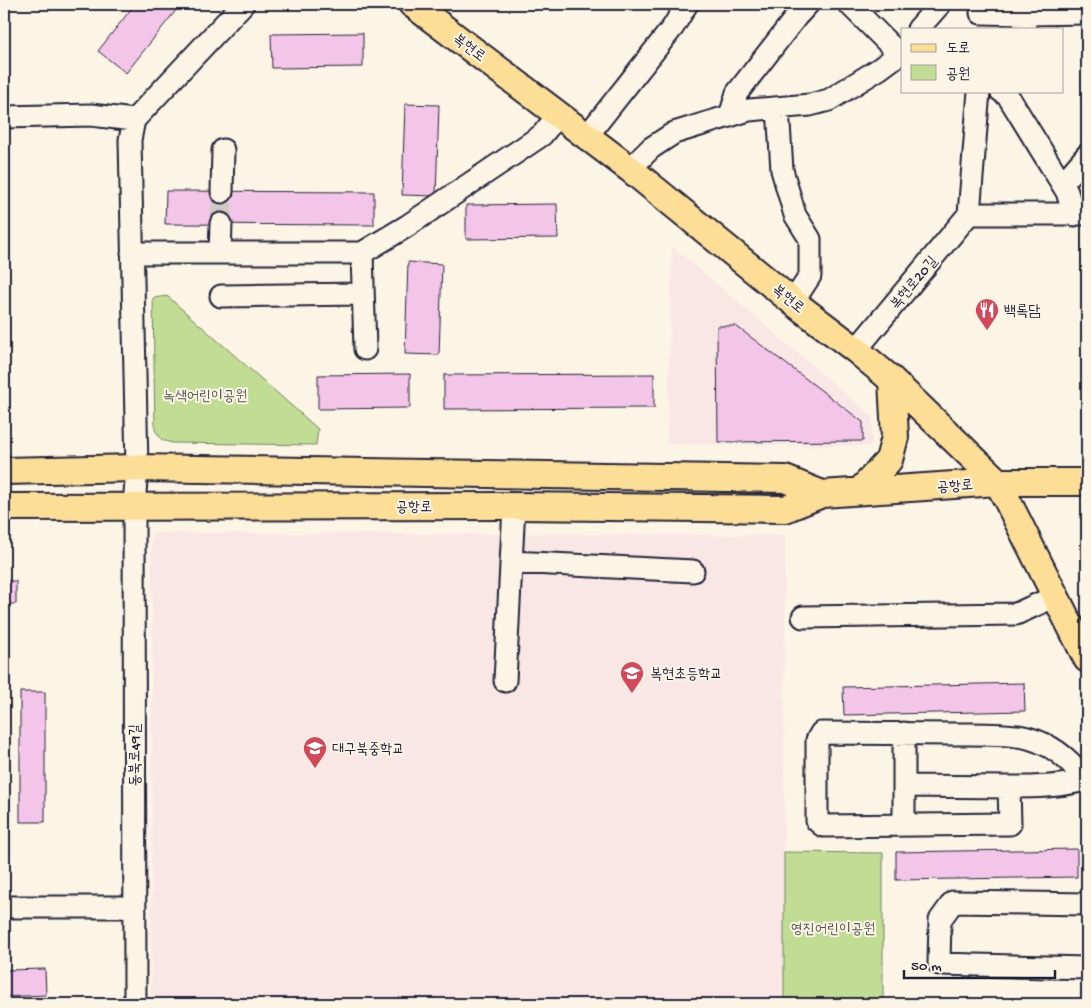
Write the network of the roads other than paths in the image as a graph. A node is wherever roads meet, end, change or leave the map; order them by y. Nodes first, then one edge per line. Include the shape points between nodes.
1 (243, 4) edge
2 (412, 4) edge
3 (687, 4) edge
4 (808, 4) edge
5 (849, 4) edge
6 (940, 4) edge
7 (1087, 13) edge
8 (981, 15) edge
9 (1025, 22) edge
10 (919, 28) edge
11 (901, 53) edge
12 (979, 92) edge
13 (1006, 93) edge
14 (778, 108) junction
15 (559, 114) junction
16 (730, 116) junction
17 (4, 117) edge
18 (134, 120) junction
19 (588, 136) junction
20 (223, 150) dead end
21 (1087, 155) edge
22 (630, 169) junction
23 (1062, 184) junction
24 (222, 192) tunnel mouth
25 (969, 214) junction
26 (1082, 214) edge
27 (221, 224) tunnel mouth
28 (132, 253) junction
29 (220, 253) junction
30 (362, 253) junction
31 (364, 294) junction
32 (222, 296) dead end
33 (794, 302) junction
34 (365, 350) dead end
35 (856, 350) junction
36 (892, 380) junction
37 (137, 468) junction
38 (4, 471) edge
39 (998, 482) junction
40 (1087, 482) edge
41 (860, 491) junction
42 (822, 494) junction
43 (4, 506) edge
44 (134, 506) junction
45 (514, 506) junction
46 (511, 562) junction
47 (693, 571) dead end
48 (1056, 596) junction
49 (803, 616) dead end
50 (1087, 659) edge
51 (505, 681) dead end
52 (904, 734) junction
53 (1086, 782) edge
54 (904, 786) junction
55 (1009, 787) junction
56 (904, 825) junction
57 (1087, 904) edge
58 (4, 907) edge
59 (135, 907) junction
60 (1087, 968) edge
61 (135, 1004) edge

1 - 18 street
2 - 15 main road, 복현로
3 - 19 street
4 - 16 street via 738,93
5 - 11 street
6 - 10 street
7 - 9 street
8 - 9 street
11 - 14 street via 829,100
12 - 25 street
13 - 23 street
14 - 16 street via 749,110
14 - 33 street via 782,170 795,215 810,239 810,276
15 - 19 main road, 복현로
15 - 30 street via 542,135
16 - 22 street via 674,133 651,148
17 - 18 street via 91,115
18 - 28 street, 동북로49길 via 130,140
19 - 22 main road, 복현로
20 - 24 street
21 - 23 street
22 - 33 main road, 복현로
23 - 26 street
25 - 26 street
25 - 35 street, 복현로20길
27 - 29 street
28 - 29 street
28 - 37 street, 동북로49길
29 - 30 street
30 - 31 street
31 - 32 street
31 - 34 street
33 - 35 main road, 복현로
35 - 36 main road, 복현로
36 - 39 main road, 복현로
36 - 41 main road via 896,437 889,460
37 - 38 main road, 공항로
37 - 42 main road, 공항로 via 784,479
37 - 44 street, 동북로49길
39 - 40 main road, 공항로
39 - 41 main road, 공항로
39 - 48 main road, 복현로
41 - 42 main road, 공항로
42 - 45 main road, 공항로 via 785,509
43 - 44 main road, 공항로
44 - 45 main road, 공항로
44 - 59 street, 동북로49길
45 - 46 street
46 - 47 street
46 - 51 street
48 - 49 street via 1016,614
48 - 50 main road, 복현로
52 - 53 street via 1028,738 1066,757
52 - 54 street
52 - 56 street via 821,732 817,740 817,821 823,826
53 - 55 street
54 - 55 street
54 - 56 street
55 - 56 street via 1010,824
57 - 60 street via 953,902 940,920 939,964
58 - 59 street
59 - 61 street, 동북로49길

